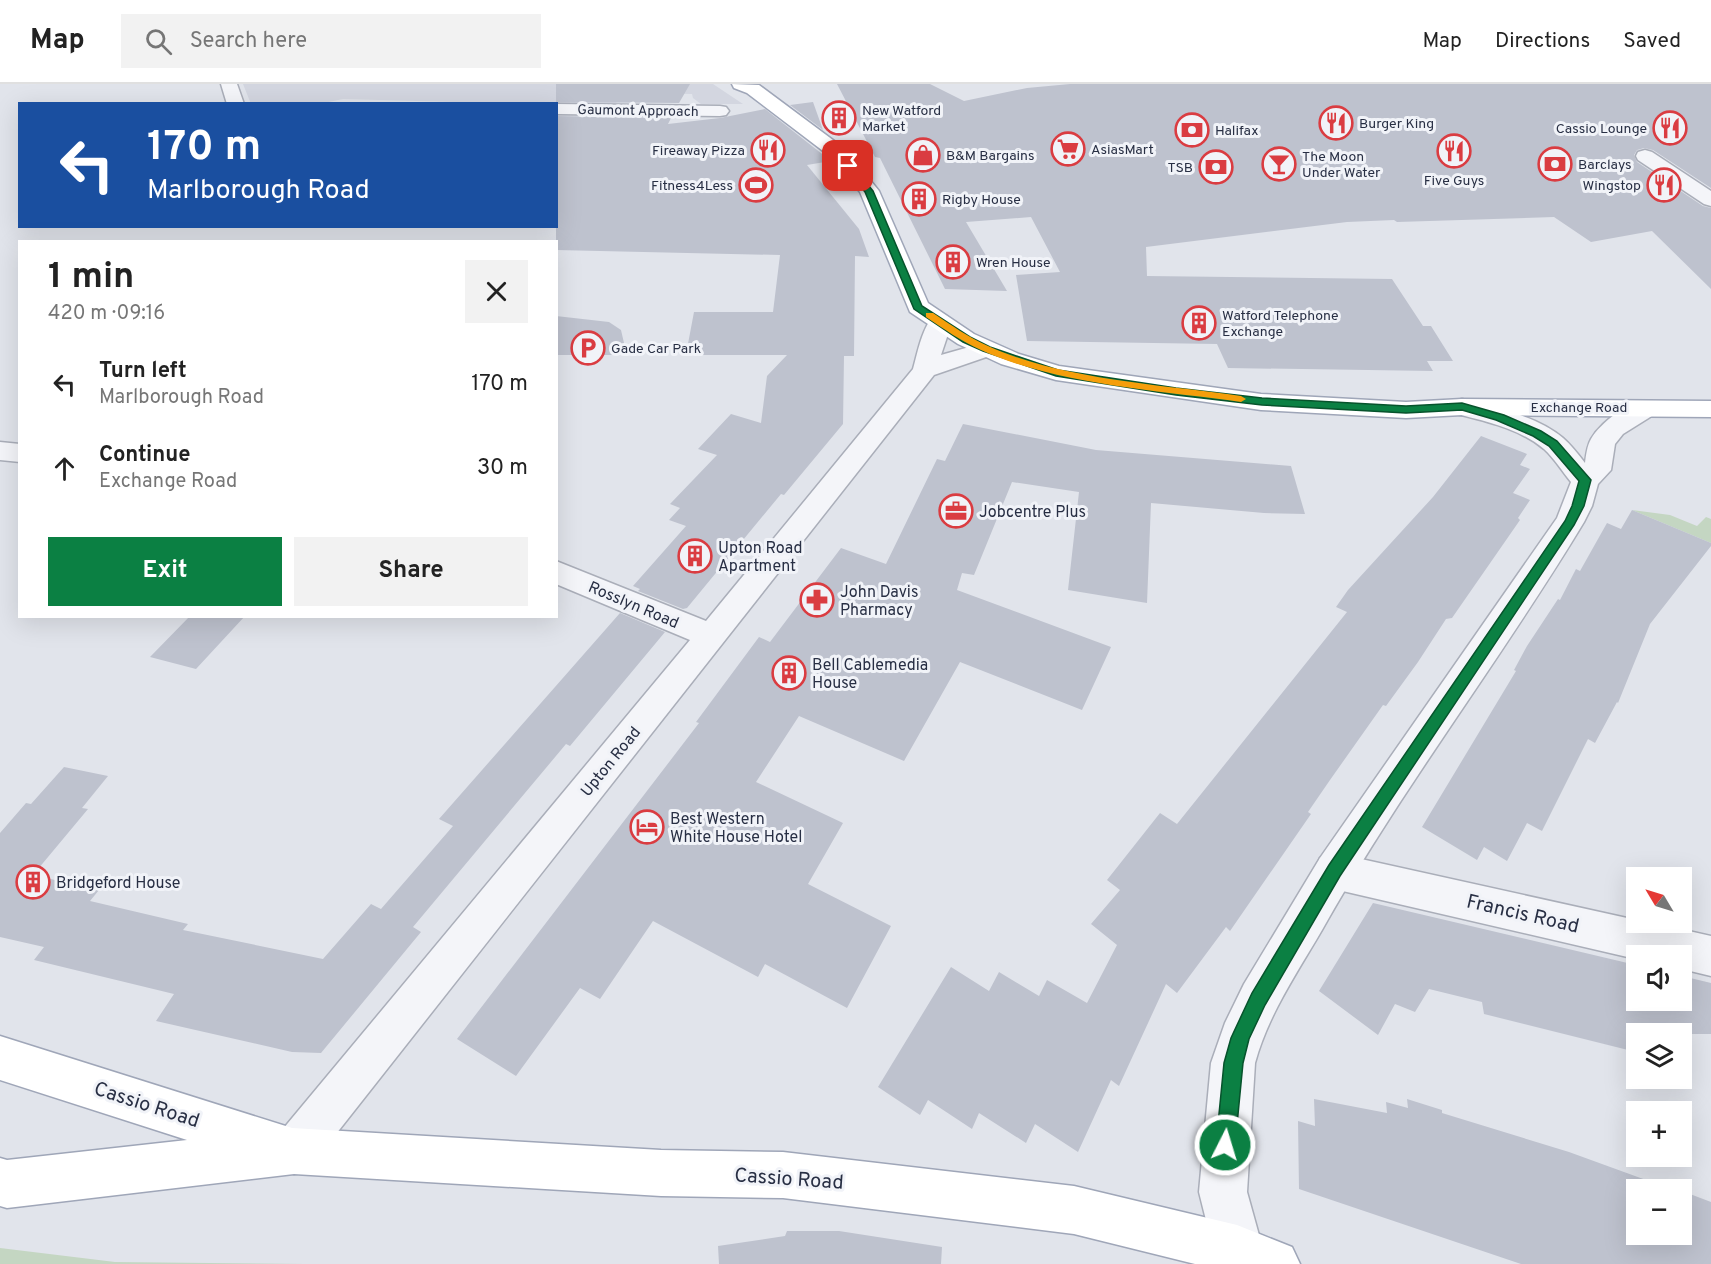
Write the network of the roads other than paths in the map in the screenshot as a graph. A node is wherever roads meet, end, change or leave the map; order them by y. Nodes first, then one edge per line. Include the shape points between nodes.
1 (229, 84) edge
2 (750, 86) edge
3 (235, 102) edge
4 (558, 109) edge
5 (720, 111) dead end
6 (1645, 156) dead end
7 (1711, 200) edge
8 (940, 322) junction
9 (987, 349) junction
10 (926, 370) junction
11 (1462, 406) junction
12 (1646, 408) junction
13 (1711, 410) edge
14 (0, 451) edge
15 (18, 453) edge
16 (1585, 480) junction
17 (558, 573) edge
18 (712, 636) junction
19 (1334, 871) junction
20 (1711, 956) edge
21 (0, 1058) edge
22 (294, 1151) junction
23 (0, 1182) edge
24 (1251, 1259) edge

1 - 3 street
2 - 8 main road, Exchange Road via 838,153 869,191 918,307
4 - 5 street, Gaumont Approach
6 - 7 street
8 - 9 main road, Exchange Road
8 - 10 street, Upton Road
9 - 10 street, Upton Road
9 - 11 main road, Exchange Road via 1056,373 1176,392 1262,402 1406,410
10 - 18 street, Upton Road
11 - 12 main road, Exchange Road
11 - 16 street via 1537,434 1553,444
12 - 13 main road, Exchange Road
12 - 16 street via 1614,428 1602,442 1597,470
14 - 15 street
16 - 19 street via 1570,522
17 - 18 street, Rosslyn Road
18 - 22 street, Upton Road
19 - 20 street, Francis Road
19 - 24 street via 1259,999 1233,1063 1223,1192
21 - 22 main road, Cassio Road
22 - 23 main road, Cassio Road
22 - 24 main road, Cassio Road via 842,1180 1074,1210

